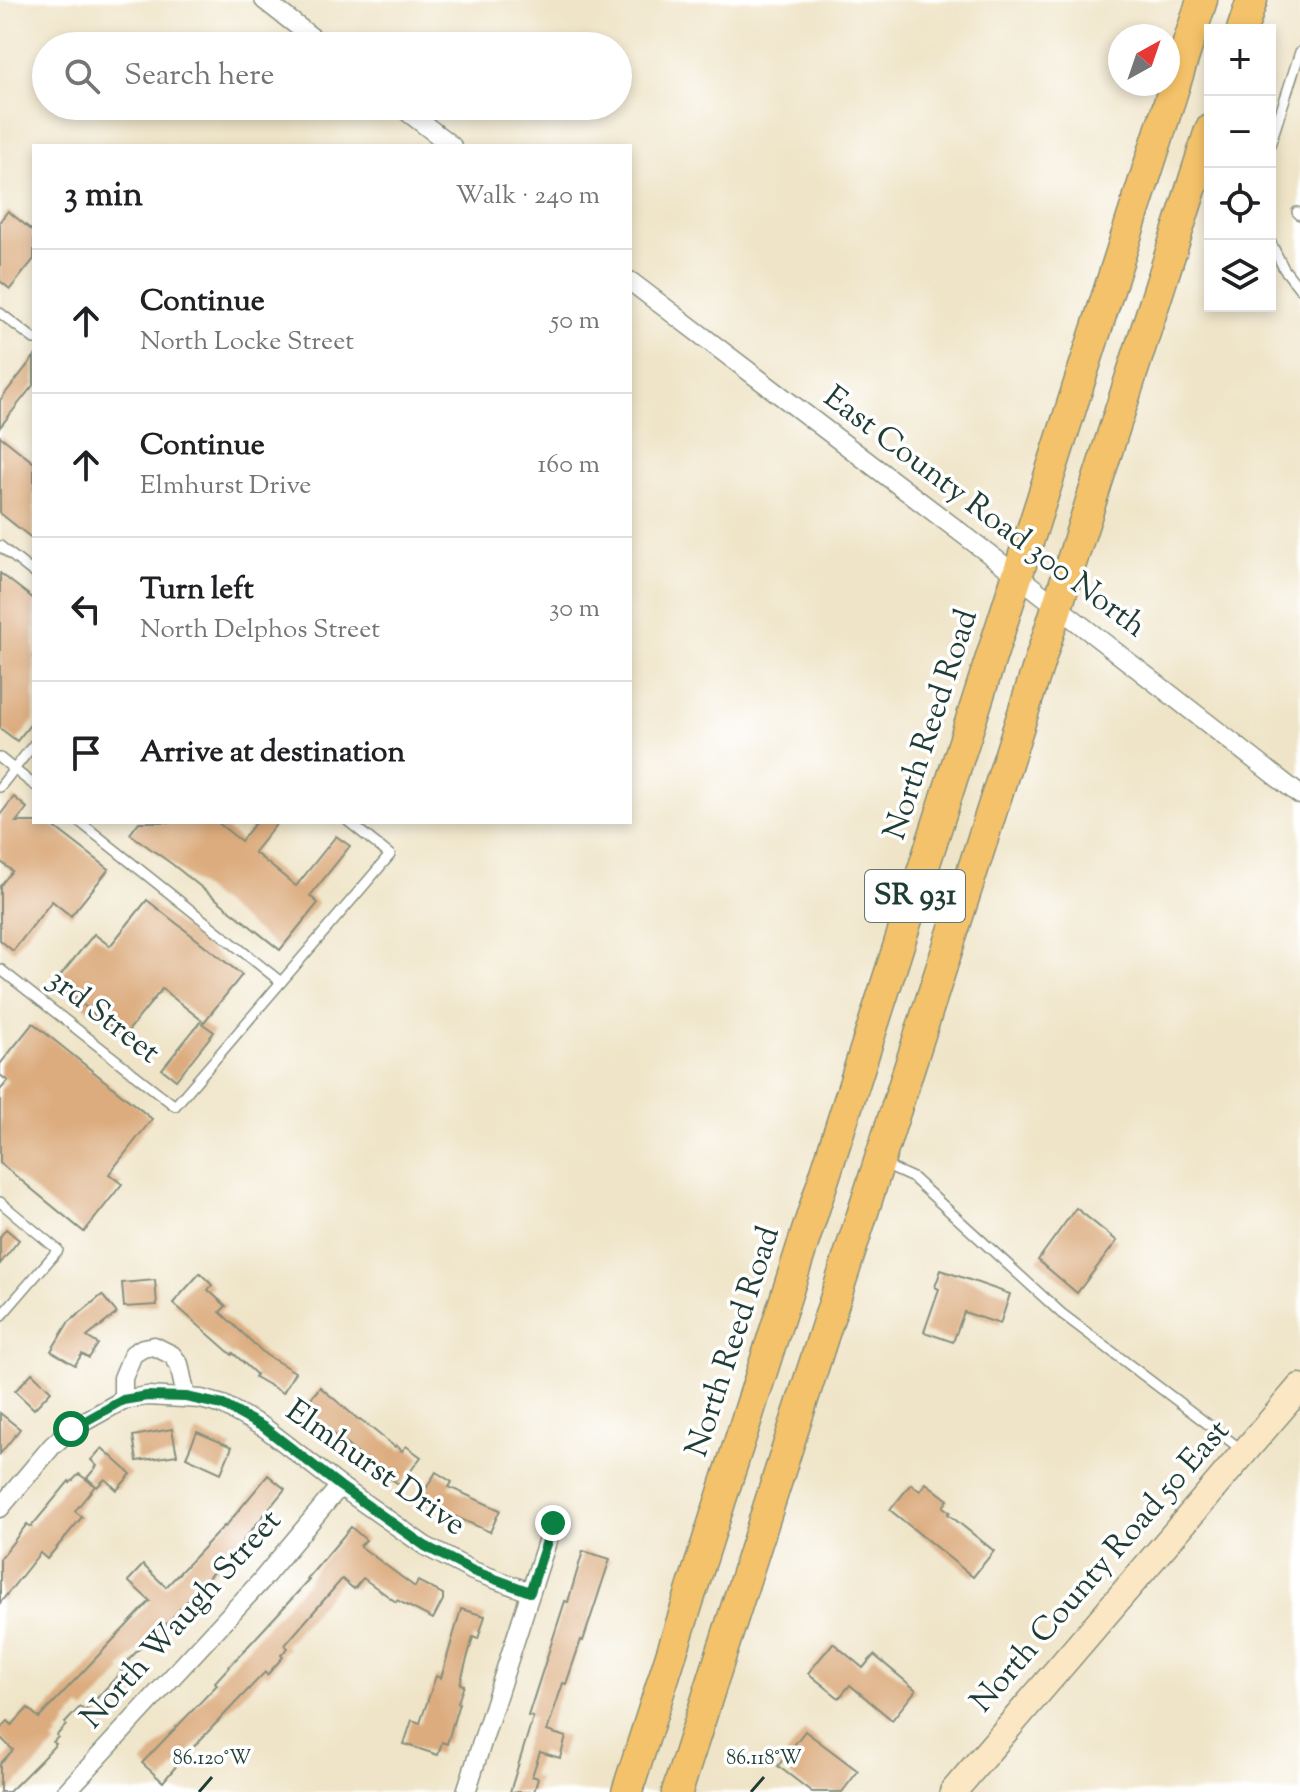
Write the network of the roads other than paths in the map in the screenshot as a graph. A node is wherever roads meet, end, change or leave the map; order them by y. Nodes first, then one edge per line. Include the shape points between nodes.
1 (264, 0) edge
2 (1202, 0) edge
3 (1252, 0) edge
4 (1244, 24) edge
5 (305, 32) edge
6 (1300, 52) edge
7 (418, 120) edge
8 (1276, 126) edge
9 (449, 144) edge
10 (1204, 149) edge
11 (1276, 253) edge
12 (632, 283) edge
13 (1300, 289) edge
14 (0, 313) edge
15 (32, 337) edge
16 (0, 546) edge
17 (32, 571) edge
18 (1018, 576) junction
19 (1057, 606) junction
20 (32, 746) edge
21 (0, 758) edge
22 (14, 769) junction
23 (32, 783) edge
24 (0, 787) edge
25 (1300, 795) edge
26 (83, 824) edge
27 (351, 824) edge
28 (0, 969) edge
29 (281, 982) junction
30 (879, 1163) junction
31 (0, 1202) edge
32 (0, 1317) edge
33 (1300, 1387) edge
34 (186, 1397) junction
35 (123, 1400) junction
36 (1244, 1452) junction
37 (340, 1486) junction
38 (1, 1504) edge
39 (553, 1523) dead end
40 (530, 1592) junction
41 (66, 1792) edge
42 (466, 1792) edge
43 (627, 1792) edge
44 (677, 1792) edge
45 (953, 1792) edge

1 - 5 street
2 - 18 main road, North Reed Road / SR 931
3 - 4 main road
6 - 8 lane
7 - 9 street
10 - 19 main road, SR 931
11 - 13 lane
12 - 18 street, East County Road 300 North
14 - 15 lane
16 - 17 lane
18 - 19 street, East County Road 300 North
18 - 43 main road, North Reed Road / SR 931
19 - 25 street, East County Road 300 North
19 - 30 main road, SR 931
20 - 22 lane
21 - 22 lane
22 - 23 lane
22 - 24 lane
26 - 29 lane
27 - 29 lane via 390,855
28 - 29 lane, 3rd Street via 175,1106
30 - 36 lane via 913,1178 1061,1313
30 - 44 main road, SR 931
31 - 32 lane via 58,1250
33 - 36 street, North County Road 50 East
34 - 35 street, Elmhurst Drive
34 - 35 street via 179,1364 154,1346 133,1354 123,1378
34 - 37 street, Elmhurst Drive via 223,1405 265,1428
35 - 38 street via 71,1429
36 - 45 street, North County Road 50 East
37 - 40 street, Elmhurst Drive via 425,1546
37 - 41 street, North Waugh Street via 260,1582
39 - 40 street
40 - 42 street

